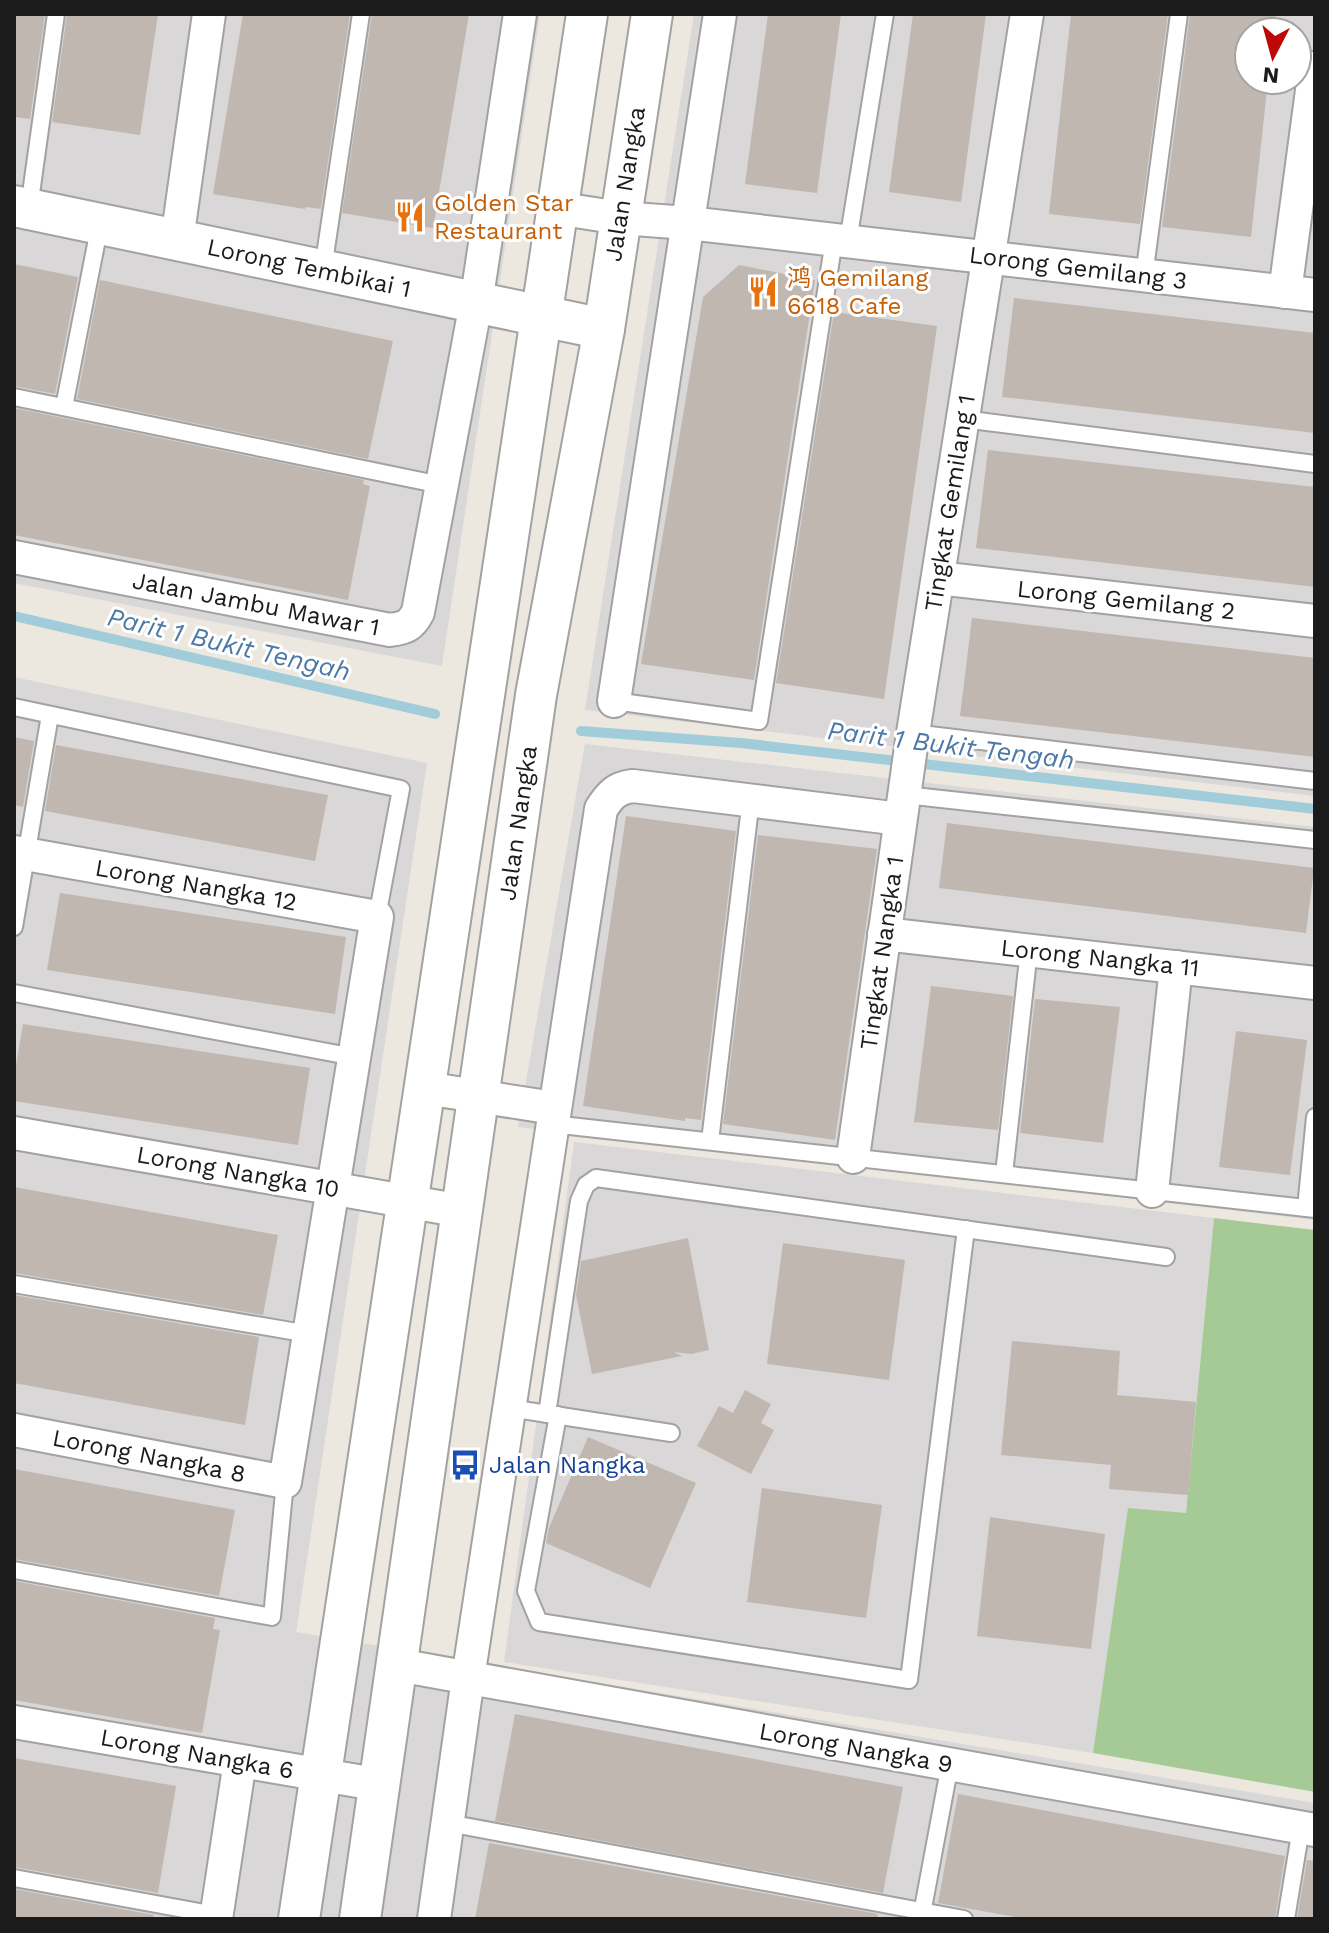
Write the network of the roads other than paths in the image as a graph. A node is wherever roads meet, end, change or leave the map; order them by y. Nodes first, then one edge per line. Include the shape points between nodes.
1 (56, 14) edge
2 (209, 14) edge
3 (361, 14) edge
4 (520, 14) edge
5 (587, 14) edge
6 (652, 14) edge
7 (720, 14) edge
8 (885, 14) edge
9 (1027, 14) edge
10 (1179, 14) edge
11 (1315, 68) edge
12 (21, 208) edge
13 (556, 208) junction
14 (620, 218) junction
15 (688, 223) junction
16 (100, 224) junction
17 (177, 240) junction
18 (841, 240) junction
19 (988, 258) junction
20 (322, 271) junction
21 (1144, 276) junction
22 (1300, 293) edge
23 (476, 303) junction
24 (539, 316) junction
25 (604, 329) junction
26 (14, 397) edge
27 (64, 407) junction
28 (963, 419) junction
29 (1315, 464) edge
30 (441, 485) junction
31 (14, 557) edge
32 (938, 578) junction
33 (1315, 621) edge
34 (614, 701) joint
35 (14, 707) edge
36 (50, 715) junction
37 (912, 741) junction
38 (1315, 781) edge
39 (751, 799) junction
40 (904, 799) junction
41 (1315, 840) edge
42 (21, 853) edge
43 (377, 917) junction
44 (14, 927) edge
45 (884, 934) junction
46 (1029, 950) junction
47 (1176, 967) junction
48 (1315, 983) edge
49 (14, 993) edge
50 (354, 1057) junction
51 (425, 1088) junction
52 (479, 1097) junction
53 (553, 1116) junction
54 (1315, 1117) edge
55 (14, 1133) edge
56 (710, 1141) junction
57 (853, 1157) junction
58 (1004, 1174) junction
59 (333, 1188) junction
60 (1152, 1191) junction
61 (407, 1202) junction
62 (1310, 1208) edge
63 (462, 1211) junction
64 (966, 1229) junction
65 (1166, 1257) dead end
66 (14, 1284) edge
67 (309, 1334) junction
68 (509, 1408) junction
69 (552, 1414) junction
70 (14, 1430) edge
71 (671, 1433) dead end
72 (285, 1482) junction
73 (14, 1570) edge
74 (398, 1665) junction
75 (468, 1678) junction
76 (14, 1722) edge
77 (240, 1761) junction
78 (950, 1764) junction
79 (320, 1775) junction
80 (381, 1785) junction
81 (448, 1823) junction
82 (1308, 1829) edge
83 (14, 1878) edge
84 (922, 1915) edge
85 (216, 1917) edge
86 (299, 1919) edge
87 (360, 1919) edge
88 (434, 1919) edge
89 (964, 1919) edge
90 (1286, 1919) edge

1 - 12 lane
2 - 17 street
3 - 20 lane
4 - 23 street, Jalan Jambu Mawar 1
5 - 13 street
6 - 14 street, Jalan Nangka
7 - 15 street
8 - 18 lane
9 - 19 street, Tingkat Gemilang 1
10 - 21 lane
11 - 22 street
12 - 16 street, Lorong Tembikai 1
13 - 14 street, Lorong Gemilang 3
13 - 24 street
14 - 15 street, Lorong Gemilang 3
14 - 25 street, Jalan Nangka
15 - 18 street, Lorong Gemilang 3
15 - 34 street
16 - 17 street, Lorong Tembikai 1
16 - 27 lane
17 - 20 street, Lorong Tembikai 1
18 - 19 street, Lorong Gemilang 3
18 - 34 lane via 759,721
19 - 21 street, Lorong Gemilang 3
19 - 28 street, Tingkat Gemilang 1
20 - 23 street, Lorong Tembikai 1
21 - 22 street, Lorong Gemilang 3
23 - 24 street, Lorong Tembikai 1
23 - 30 street, Jalan Jambu Mawar 1
24 - 25 street, Lorong Tembikai 1
24 - 51 street
25 - 52 street, Jalan Nangka via 536,695
26 - 27 lane
27 - 30 lane
28 - 29 lane
28 - 32 street, Tingkat Gemilang 1
30 - 31 street, Jalan Jambu Mawar 1 via 418,612 405,628 390,630
32 - 33 street, Lorong Gemilang 2
32 - 37 street, Tingkat Gemilang 1
35 - 36 lane
36 - 42 lane
36 - 43 lane via 401,789
37 - 38 lane
37 - 40 street, Tingkat Nangka 1
39 - 40 street
39 - 53 street via 633,786 609,796 598,824
39 - 56 lane
40 - 41 lane
40 - 45 street, Tingkat Nangka 1
42 - 43 street, Lorong Nangka 12
42 - 44 lane
43 - 50 street
45 - 46 street, Lorong Nangka 11
45 - 57 street, Tingkat Nangka 1
46 - 47 street, Lorong Nangka 11
46 - 58 lane
47 - 48 street, Lorong Nangka 11
47 - 60 street
49 - 50 lane
50 - 59 street
51 - 52 street
51 - 61 street
52 - 53 street
52 - 63 street, Jalan Nangka
53 - 56 lane
53 - 68 street
54 - 62 lane
55 - 59 street, Lorong Nangka 10
56 - 57 lane
57 - 58 lane
58 - 60 lane
59 - 61 street, Lorong Nangka 10
59 - 67 street
60 - 62 lane
61 - 63 street, Lorong Nangka 10
61 - 79 street
63 - 74 street, Jalan Nangka
64 - 65 lane
64 - 69 lane via 596,1178 579,1201
64 - 69 lane via 909,1680 539,1622 526,1591
66 - 67 lane
67 - 72 street
68 - 69 lane
68 - 75 street
69 - 71 lane
70 - 72 street, Lorong Nangka 8
72 - 73 lane via 272,1617
74 - 75 street, Lorong Nangka 9
74 - 80 street, Jalan Nangka
75 - 78 street, Lorong Nangka 9
75 - 81 street
76 - 77 street, Lorong Nangka 6
77 - 79 street, Lorong Nangka 6
77 - 85 street
78 - 82 street, Lorong Nangka 9
78 - 84 lane
79 - 80 street, Lorong Nangka 6
79 - 86 street
80 - 87 street, Jalan Nangka
81 - 84 lane
81 - 88 street
82 - 90 lane
83 - 85 lane
84 - 89 lane

